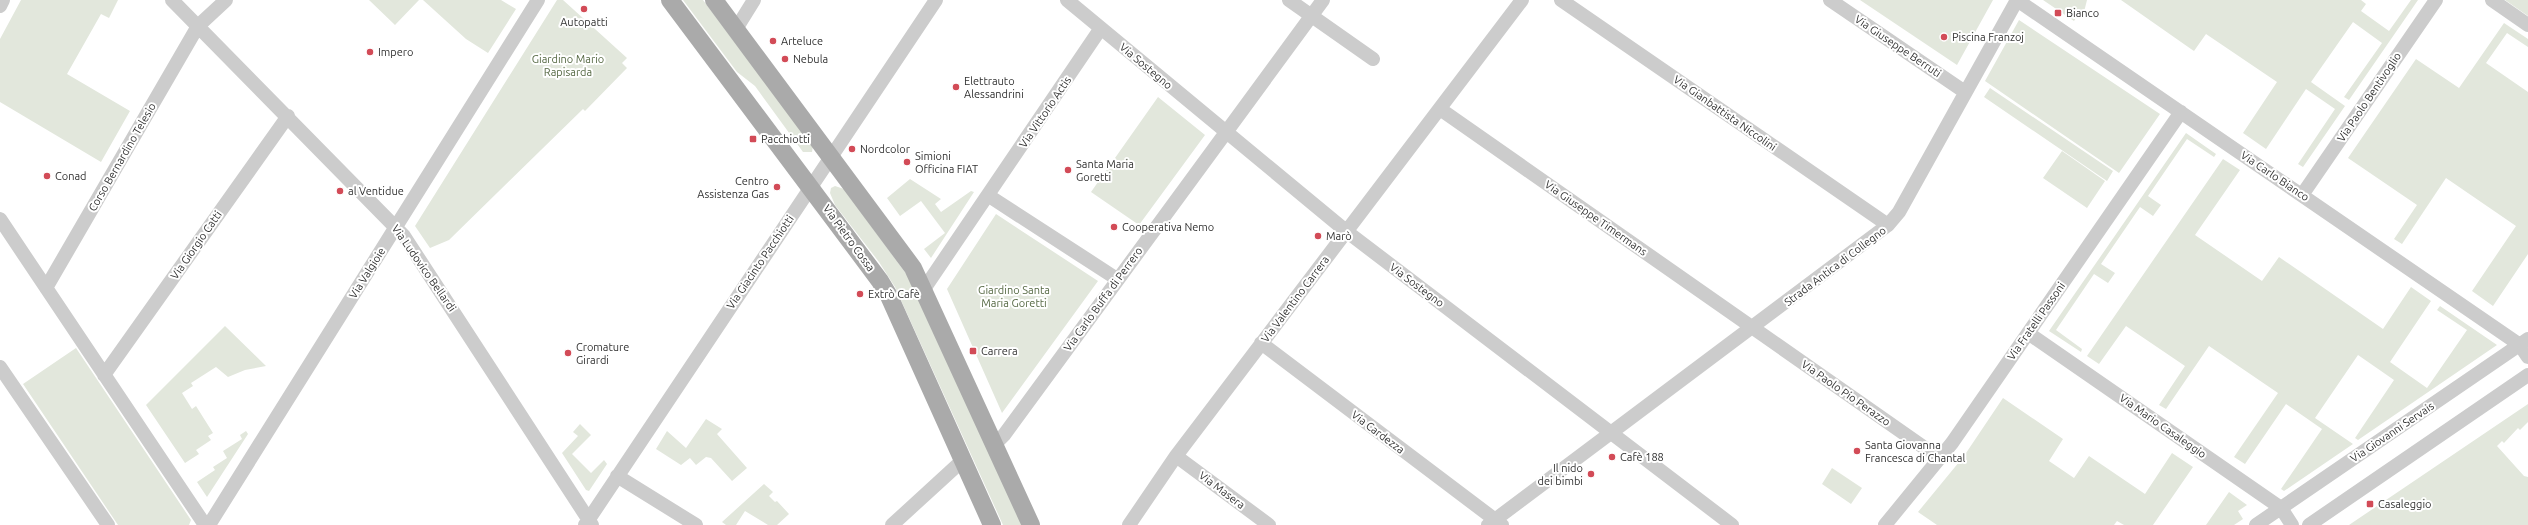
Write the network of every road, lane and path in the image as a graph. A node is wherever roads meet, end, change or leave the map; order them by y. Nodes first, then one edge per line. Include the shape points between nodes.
1 (3, 0) edge
2 (172, 0) edge
3 (226, 0) edge
4 (538, 0) edge
5 (670, 0) edge
6 (714, 0) edge
7 (754, 0) edge
8 (936, 0) edge
9 (1067, 0) edge
10 (1289, 0) edge
11 (1322, 0) edge
12 (1522, 0) edge
13 (1561, 0) edge
14 (1830, 0) edge
15 (2017, 0) edge
16 (2436, 0) edge
17 (2492, 0) edge
18 (0, 6) edge
19 (1311, 16) junction
20 (2528, 25) edge
21 (198, 26) junction
22 (1101, 28) junction
23 (736, 29) junction
24 (1373, 59) dead end
25 (1965, 92) junction
26 (1440, 109) junction
27 (2181, 112) junction
28 (288, 116) junction
29 (1225, 132) junction
30 (832, 156) junction
31 (811, 187) junction
32 (2302, 195) junction
33 (989, 196) junction
34 (0, 220) edge
35 (1888, 225) junction
36 (396, 226) junction
37 (1346, 231) junction
38 (1118, 279) junction
39 (46, 288) junction
40 (924, 289) junction
41 (1752, 328) junction
42 (2028, 333) junction
43 (2524, 342) edge
44 (1261, 343) junction
45 (2528, 357) edge
46 (0, 367) edge
47 (104, 375) junction
48 (2528, 375) edge
49 (1612, 433) junction
50 (994, 445) junction
51 (1176, 456) junction
52 (1939, 458) junction
53 (963, 460) junction
54 (617, 476) junction
55 (2281, 508) junction
56 (589, 523) edge
57 (1495, 523) edge
58 (108, 525) edge
59 (205, 525) edge
60 (209, 525) edge
61 (696, 525) edge
62 (892, 525) edge
63 (992, 525) edge
64 (1031, 525) edge
65 (1129, 525) edge
66 (1269, 525) edge
67 (1732, 525) edge
68 (1885, 525) edge
69 (2256, 525) edge
70 (2292, 525) edge
71 (2309, 525) edge

1 - 18 street
2 - 21 street, Via Ludovico Bellardi
3 - 21 street
4 - 36 street, Via Valgioie
5 - 31 main road, Via Pietro Cossa
6 - 23 main road
7 - 23 street
8 - 30 street, Via Giacinto Pacchiotti
9 - 22 street, Via Sostegno
10 - 19 street
11 - 19 street
12 - 26 street, Via Valentino Carrera
13 - 35 street, Via Gianbattista Niccolini
14 - 25 street, Via Giuseppe Berruti
15 - 25 street, Strada Antica di Collegno
15 - 27 street, Via Carlo Bianco
16 - 32 street, Via Paolo Bentivoglio
17 - 20 street
19 - 24 street
19 - 29 street
21 - 28 street, Via Ludovico Bellardi
21 - 39 street, Corso Bernardino Telesio
22 - 29 street, Via Sostegno
22 - 33 street, Via Vittorio Actis
23 - 30 main road
25 - 35 street, Strada Antica di Collegno via 1899,212
26 - 37 street, Via Valentino Carrera
26 - 41 street, Via Giuseppe Timermans
27 - 32 street, Via Carlo Bianco
27 - 42 street, Via Fratelli Passoni
28 - 36 street, Via Ludovico Bellardi
28 - 47 street, Via Giorgio Catti
29 - 37 street, Via Sostegno
29 - 38 street, Via Carlo Buffa di Perrero
30 - 31 street, Via Giacinto Pacchiotti
30 - 40 main road via 900,248
31 - 53 main road, Via Pietro Cossa via 889,296
31 - 54 street, Via Giacinto Pacchiotti
32 - 43 street, Via Carlo Bianco
33 - 38 street
33 - 40 street, Via Vittorio Actis
34 - 39 street
35 - 41 street, Strada Antica di Collegno
36 - 56 street, Via Ludovico Bellardi
36 - 60 street, Via Valgioie
37 - 44 street, Via Valentino Carrera
37 - 49 street, Via Sostegno
38 - 50 street, Via Carlo Buffa di Perrero via 1004,435
39 - 47 street
40 - 50 main road
41 - 49 street, Strada Antica di Collegno
41 - 52 street, Via Paolo Pio Perazzo
42 - 52 street, Via Fratelli Passoni
42 - 55 street, Via Mario Casaleggio
43 - 45 street, Via Carlo Bianco
43 - 55 street, Via Giovanni Servais
44 - 51 street, Via Valentino Carrera
44 - 57 street, Via Cardezza
46 - 58 street
47 - 59 street
48 - 71 street
49 - 57 street, Strada Antica di Collegno
49 - 67 street
50 - 64 main road
51 - 65 street, Via Valentino Carrera
51 - 66 street, Via Masera
52 - 68 street, Via Fratelli Passoni
53 - 62 street
53 - 63 main road, Via Pietro Cossa
54 - 56 street, Via Giacinto Pacchiotti
54 - 61 street
55 - 69 street, Via Giovanni Servais
55 - 70 street, Via Mario Casaleggio

